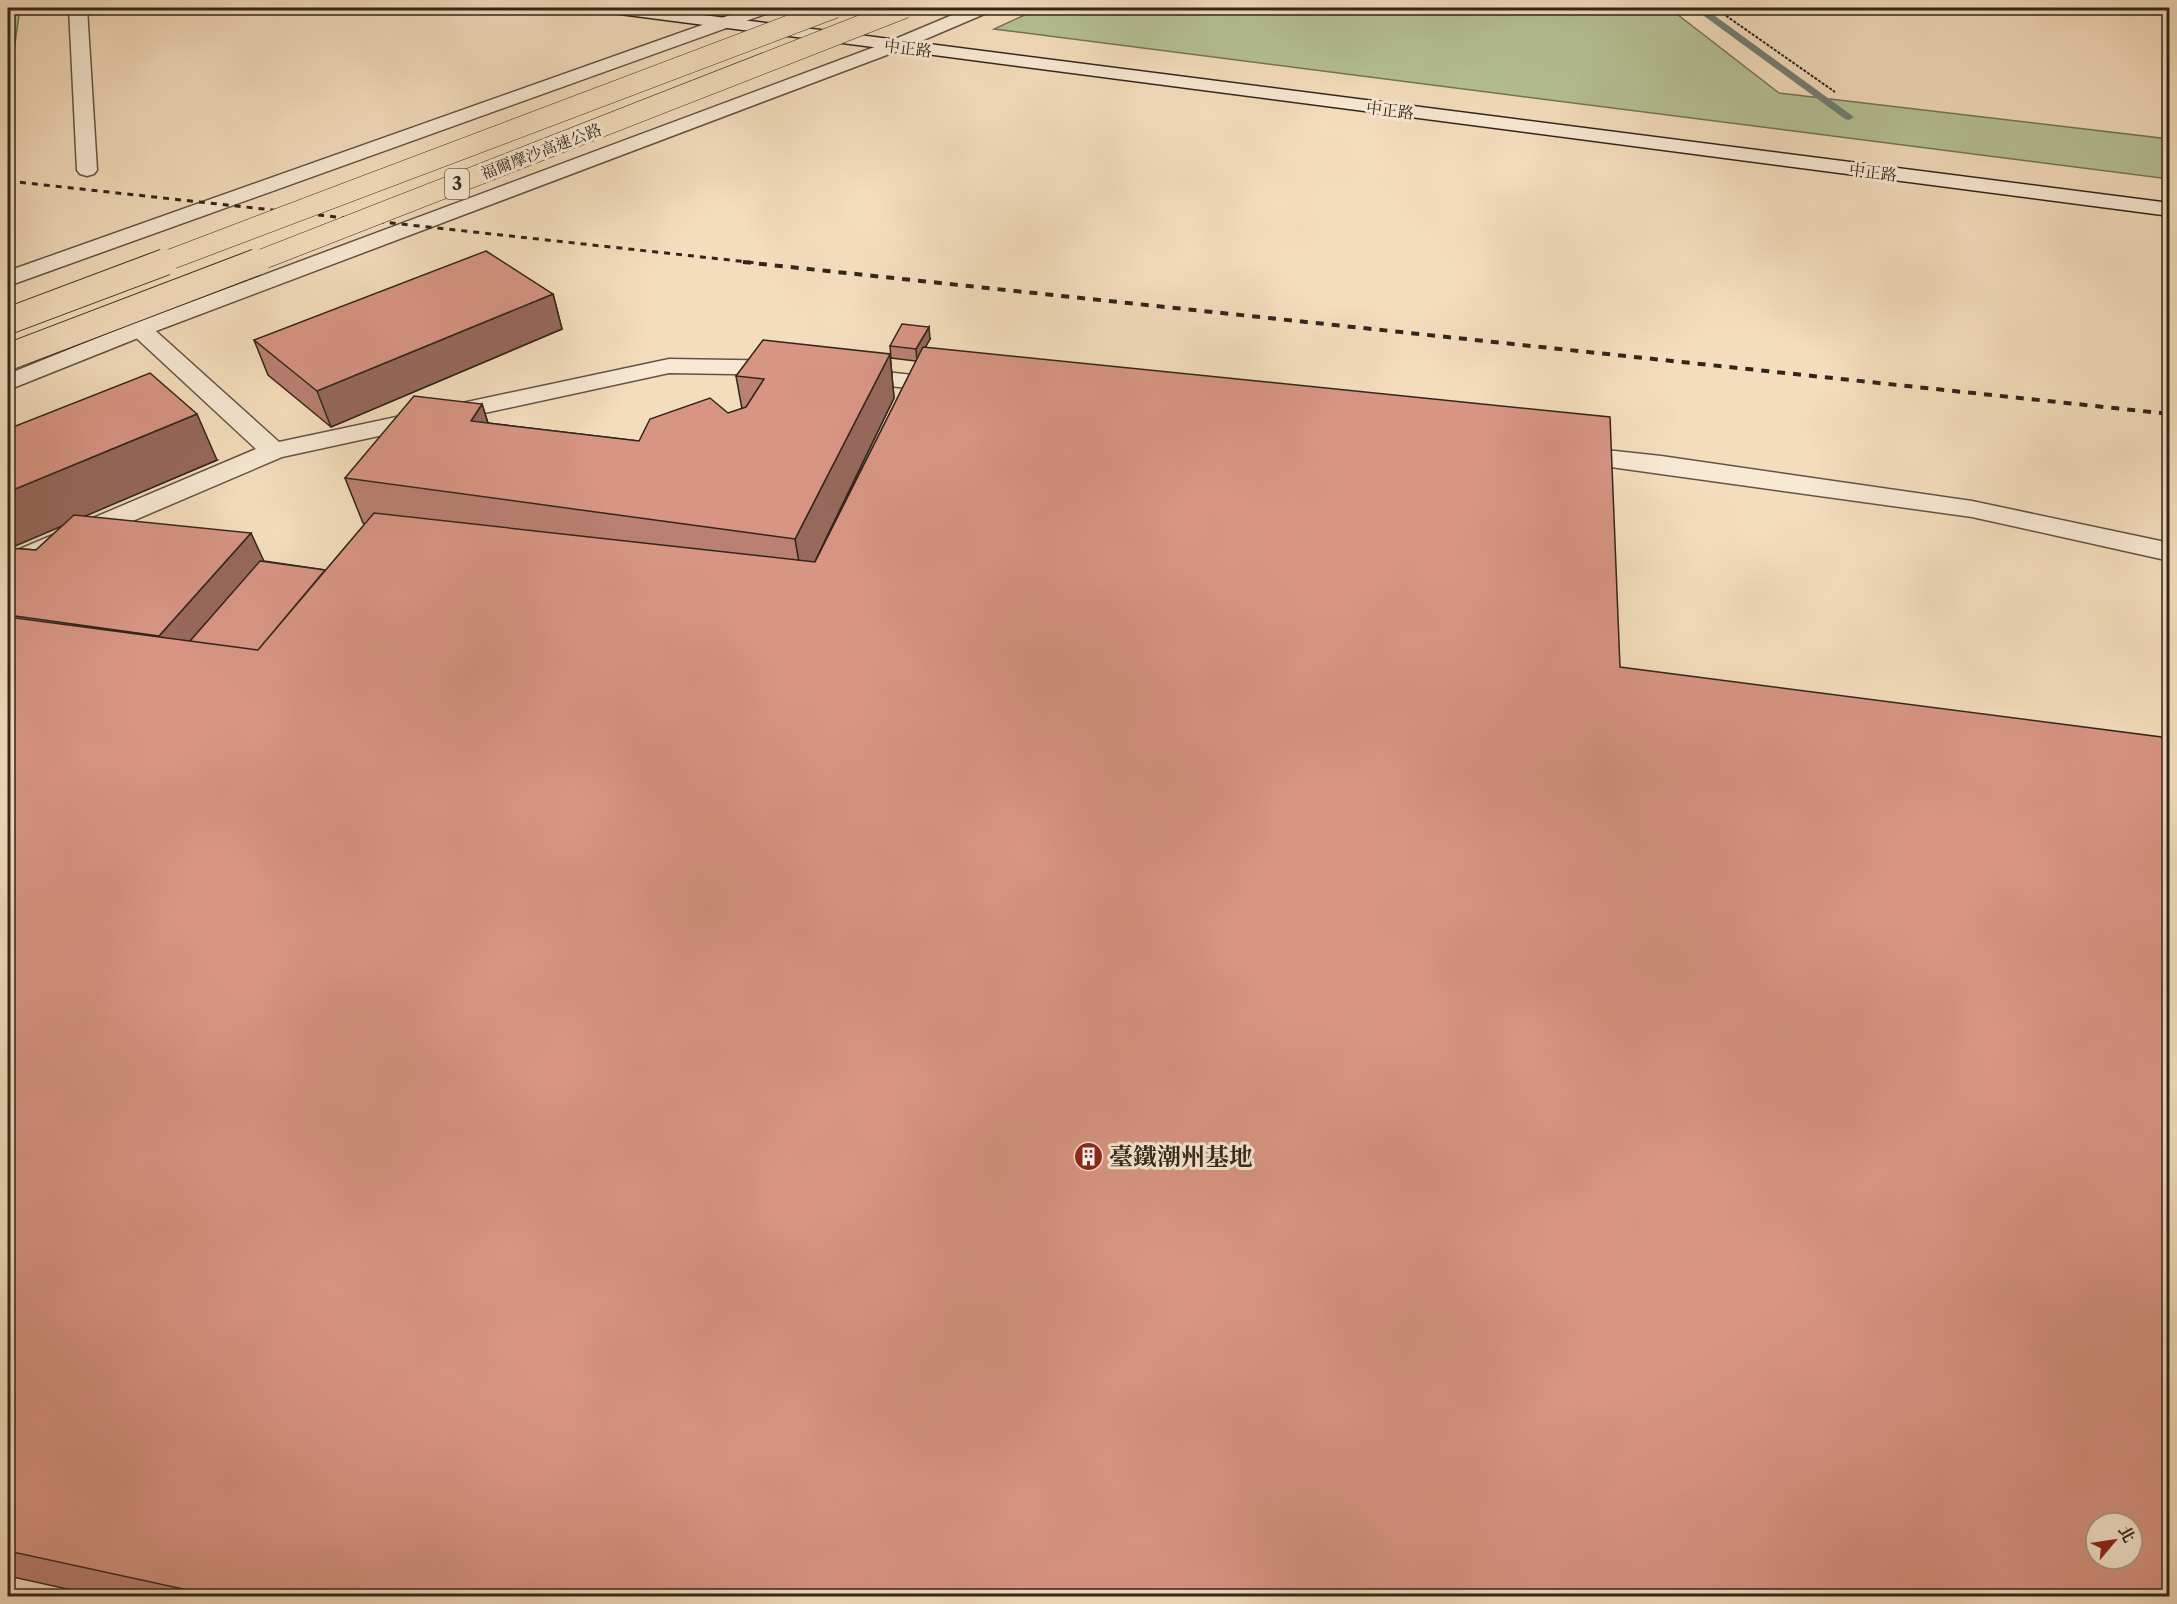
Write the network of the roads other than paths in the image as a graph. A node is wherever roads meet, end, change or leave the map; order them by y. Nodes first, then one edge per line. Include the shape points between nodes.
1 (78, 8) edge
2 (612, 8) edge
3 (765, 8) edge
4 (835, 8) edge
5 (905, 8) edge
6 (983, 8) edge
7 (724, 23) junction
8 (894, 46) junction
9 (87, 170) dead end
10 (2169, 210) edge
11 (8, 279) edge
12 (8, 319) edge
13 (140, 329) junction
14 (8, 357) edge
15 (8, 383) edge
16 (975, 389) edge
17 (274, 451) junction
18 (1543, 451) edge
19 (2169, 552) edge
20 (8, 564) edge

1 - 9 street
2 - 7 street, 中正路
3 - 7 street
4 - 12 highway, 福爾摩沙高速公路 / 3, bridge
5 - 14 highway, 福爾摩沙高速公路 / 3, bridge
6 - 8 street
7 - 8 street, 中正路
7 - 11 street
8 - 10 street, 中正路
8 - 13 street
13 - 15 street
13 - 17 street
16 - 17 street via 774,367 669,366
17 - 20 street
18 - 19 street via 1972,509

